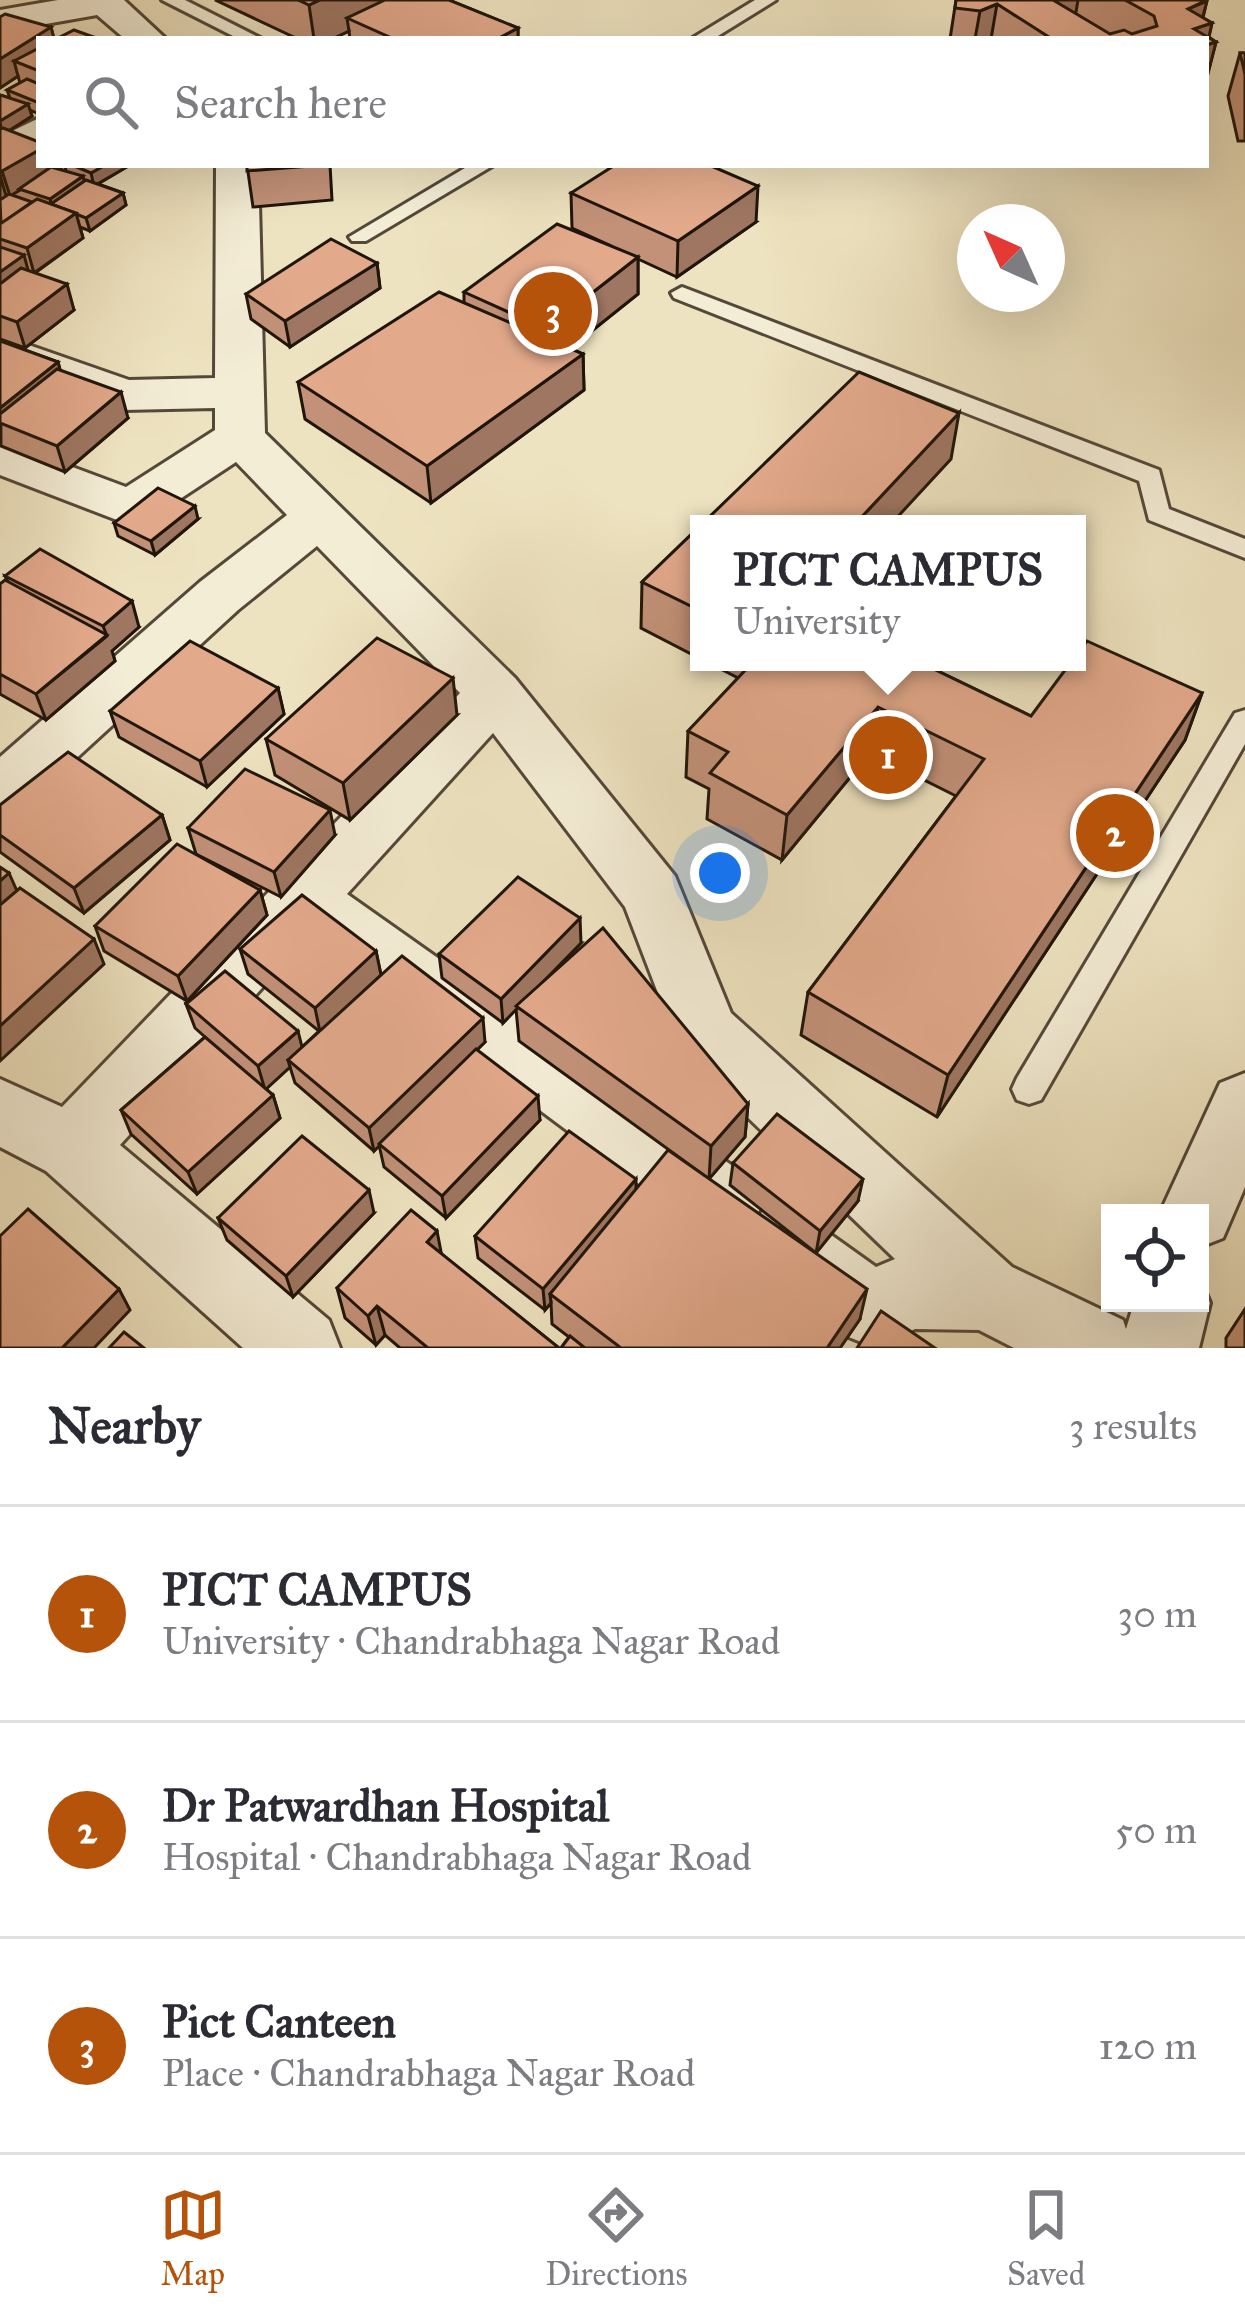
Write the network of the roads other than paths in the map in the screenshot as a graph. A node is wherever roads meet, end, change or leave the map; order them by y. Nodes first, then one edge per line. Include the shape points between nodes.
1 (171, 0) edge
2 (767, 0) edge
3 (94, 13) edge
4 (4, 24) edge
5 (141, 36) edge
6 (247, 36) edge
7 (705, 36) edge
8 (36, 132) edge
9 (0, 154) edge
10 (63, 168) edge
11 (237, 168) edge
12 (479, 168) edge
13 (0, 209) edge
14 (359, 237) dead end
15 (682, 293) dead end
16 (0, 349) edge
17 (240, 415) junction
18 (0, 457) edge
19 (322, 514) junction
20 (1245, 549) edge
21 (495, 693) junction
22 (1245, 720) edge
23 (0, 792) edge
24 (301, 896) junction
25 (1029, 1089) dead end
26 (1245, 1105) edge
27 (0, 1111) edge
28 (70, 1148) junction
29 (1201, 1204) edge
30 (985, 1293) junction
31 (1170, 1312) edge
32 (301, 1348) edge
33 (1095, 1348) edge
34 (1160, 1348) edge

1 - 6 lane
2 - 7 lane
3 - 4 street
3 - 5 street
8 - 9 street
10 - 13 street
11 - 17 street
12 - 14 lane
15 - 20 lane via 1150,476 1158,514
16 - 17 street via 124,395
17 - 18 street via 130,508
17 - 19 street
19 - 21 street
19 - 23 street
21 - 24 street
21 - 30 street via 652,895 705,1032
22 - 25 lane
24 - 28 street
24 - 30 street via 866,1306 904,1292
26 - 29 street
27 - 28 street
28 - 32 street
30 - 33 street
31 - 34 street

